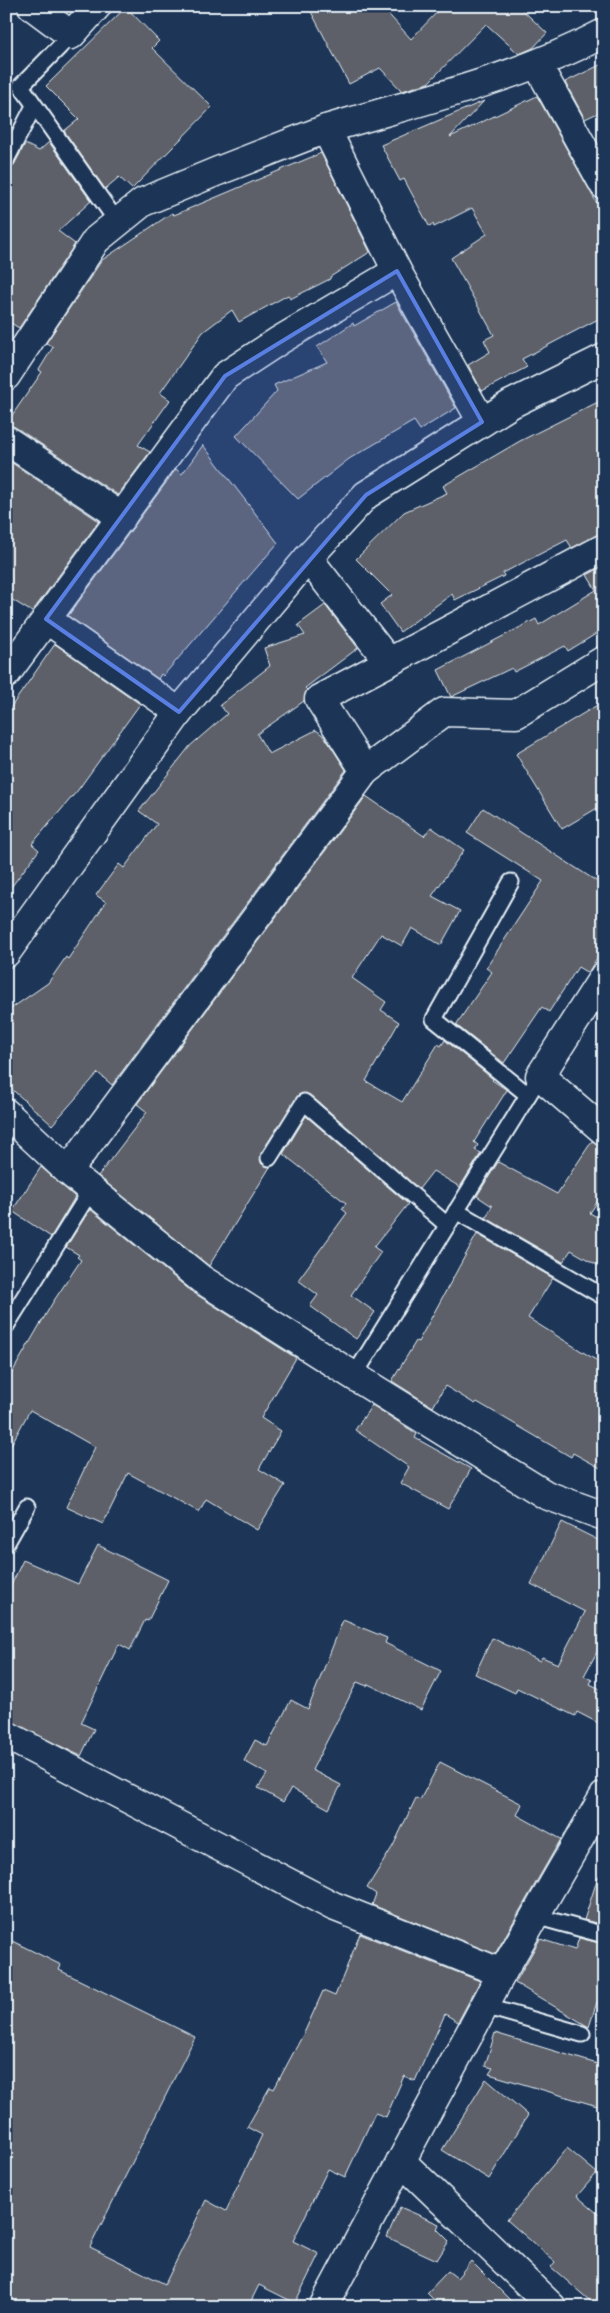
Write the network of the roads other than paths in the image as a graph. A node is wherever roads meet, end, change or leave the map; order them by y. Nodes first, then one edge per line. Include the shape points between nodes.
1 (32, 6) edge
2 (97, 6) edge
3 (604, 33) edge
4 (71, 34) junction
5 (537, 64) junction
6 (34, 106) junction
7 (326, 129) junction
8 (6, 160) edge
9 (604, 185) edge
10 (118, 223) junction
11 (397, 271) junction
12 (604, 358) edge
13 (6, 376) edge
14 (482, 422) junction
15 (6, 440) edge
16 (122, 517) junction
17 (604, 548) edge
18 (308, 558) junction
19 (46, 619) junction
20 (604, 660) edge
21 (390, 662) junction
22 (6, 674) edge
23 (179, 712) junction
24 (365, 770) junction
25 (511, 882) dead end
26 (6, 953) edge
27 (604, 976) edge
28 (534, 1085) junction
29 (6, 1114) edge
30 (604, 1130) edge
31 (269, 1158) dead end
32 (68, 1172) junction
33 (91, 1190) junction
34 (456, 1211) junction
35 (447, 1225) junction
36 (604, 1297) edge
37 (6, 1326) edge
38 (354, 1376) junction
39 (27, 1507) dead end
40 (604, 1516) edge
41 (6, 1544) edge
42 (6, 1735) edge
43 (604, 1796) edge
44 (534, 1916) junction
45 (604, 1935) edge
46 (502, 1973) junction
47 (484, 2006) junction
48 (582, 2034) dead end
49 (401, 2161) junction
50 (323, 2307) edge
51 (552, 2307) edge

1 - 4 street
2 - 4 street
3 - 5 street via 565,54
4 - 6 lane via 22,86
5 - 7 street
5 - 9 street
6 - 8 lane
6 - 10 lane
7 - 10 street via 143,202
7 - 11 street
10 - 13 street via 96,240
11 - 14 street
11 - 16 street via 225,376
12 - 14 street
14 - 18 street via 366,495
15 - 16 street
16 - 19 street
17 - 21 street
18 - 21 street
18 - 23 street
19 - 22 street
19 - 23 street
20 - 24 street via 516,714 444,712
21 - 24 street via 319,699
23 - 26 street
24 - 32 street
25 - 28 lane via 434,1019
27 - 28 street
28 - 30 street
28 - 34 lane
29 - 32 street
31 - 35 lane via 304,1102
32 - 33 street
33 - 37 lane
33 - 38 street via 202,1279
34 - 35 lane
34 - 36 lane
35 - 38 lane
38 - 40 street via 546,1495
39 - 41 lane
42 - 46 street via 333,1906
43 - 44 street
44 - 45 lane
44 - 46 street
46 - 47 street
47 - 48 lane
47 - 49 street
49 - 50 street
49 - 51 street

